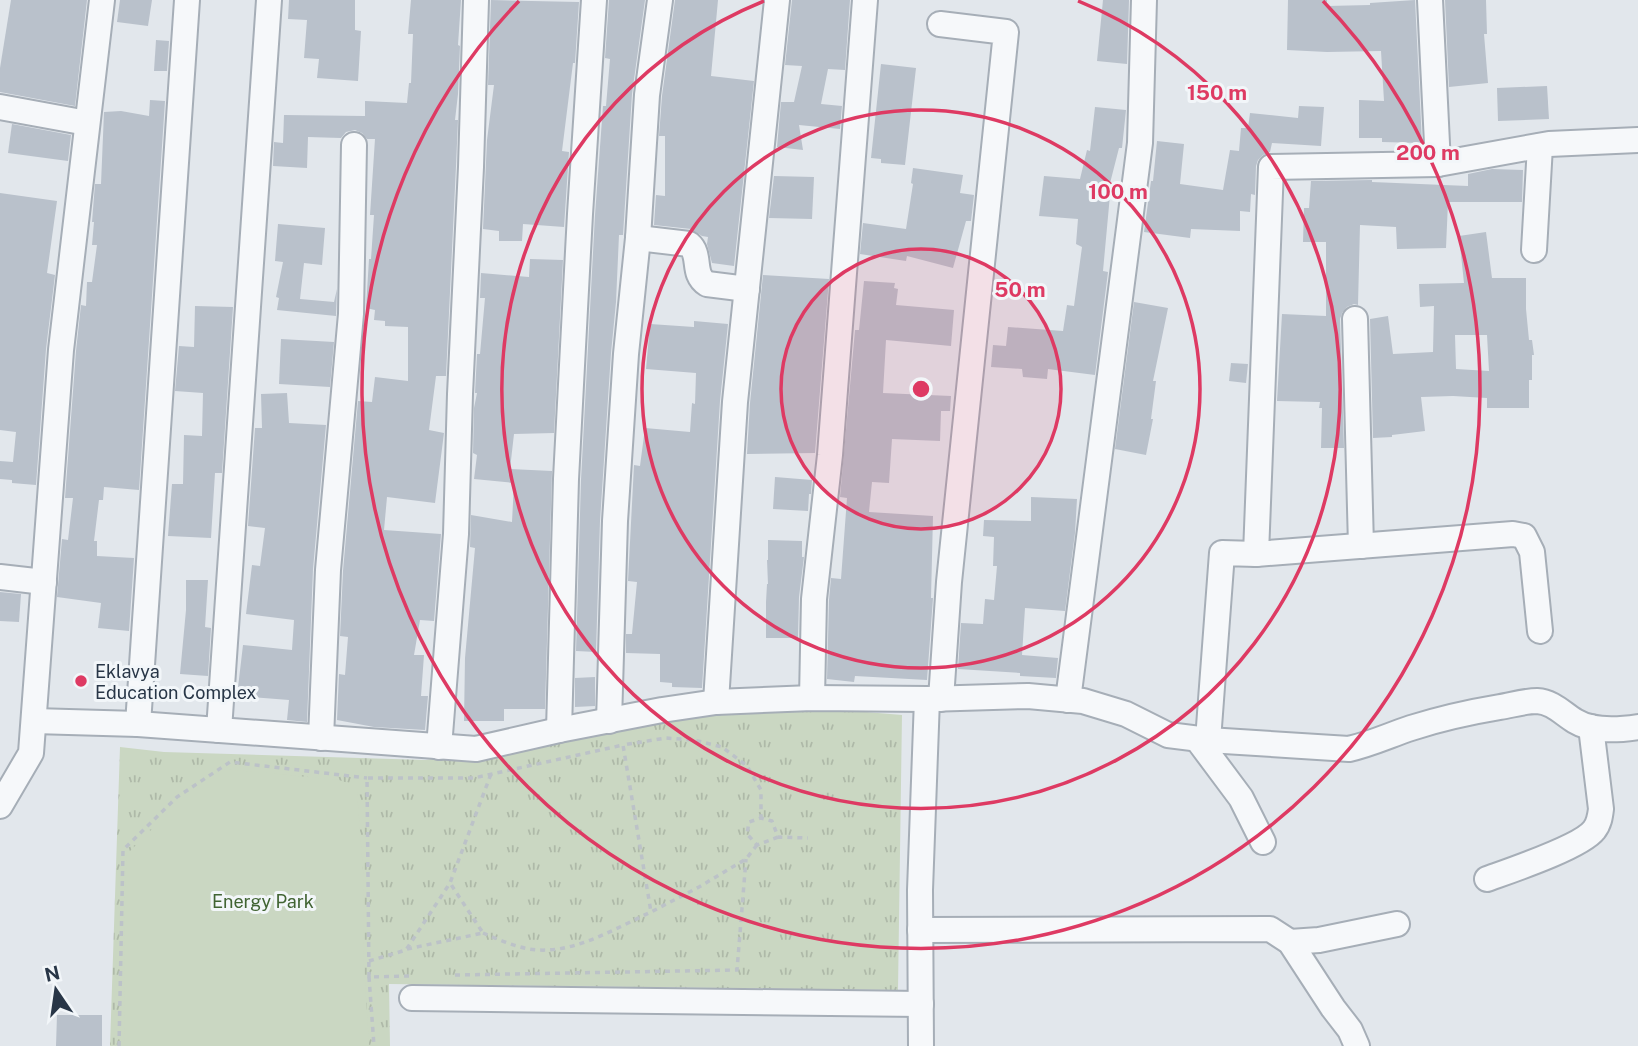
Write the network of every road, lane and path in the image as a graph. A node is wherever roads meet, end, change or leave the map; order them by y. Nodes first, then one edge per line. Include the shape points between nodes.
1 (102, 0) edge
2 (187, 0) edge
3 (269, 0) edge
4 (476, 0) edge
5 (594, 0) edge
6 (660, 0) edge
7 (777, 0) edge
8 (865, 0) edge
9 (1144, 0) edge
10 (1430, 0) edge
11 (940, 24) dead end
12 (0, 107) edge
13 (87, 122) junction
14 (1638, 140) edge
15 (354, 145) dead end
16 (1540, 146) junction
17 (1438, 164) junction
18 (638, 238) junction
19 (1534, 250) dead end
20 (747, 289) junction
21 (1355, 319) dead end
22 (1361, 546) junction
23 (1256, 554) junction
24 (0, 577) edge
25 (36, 581) junction
26 (28, 622) dead end
27 (1540, 631) dead end
28 (812, 698) junction
29 (934, 699) junction
30 (1068, 699) junction
31 (716, 702) junction
32 (34, 721) junction
33 (609, 721) junction
34 (138, 724) junction
35 (1591, 727) junction
36 (1638, 727) edge
37 (219, 730) junction
38 (559, 730) junction
39 (321, 738) junction
40 (1202, 740) junction
41 (623, 745) junction
42 (439, 747) junction
43 (491, 774) junction
44 (368, 778) junction
45 (0, 806) edge
46 (761, 818) junction
47 (778, 837) junction
48 (808, 838) dead end
49 (1263, 842) dead end
50 (757, 845) junction
51 (746, 859) junction
52 (1487, 879) dead end
53 (450, 883) junction
54 (651, 912) junction
55 (1397, 924) dead end
56 (920, 930) junction
57 (483, 933) junction
58 (1290, 942) junction
59 (406, 950) junction
60 (369, 961) junction
61 (451, 975) dead end
62 (369, 977) junction
63 (411, 987) joint
64 (921, 1004) junction
65 (119, 1046) edge
66 (374, 1046) edge
67 (921, 1046) edge
68 (1357, 1046) edge

1 - 13 street
2 - 34 street
3 - 37 street
4 - 42 street via 456,534
5 - 38 street via 566,479
6 - 18 street
7 - 20 street
8 - 28 street via 831,455 814,598
9 - 30 street via 1140,143
10 - 17 street
11 - 29 street via 1006,32
12 - 13 street
13 - 25 street
14 - 16 street
15 - 39 street via 351,314 328,570
16 - 17 street
16 - 19 street
17 - 23 street via 1271,167
18 - 20 street via 689,244 696,253 702,281
18 - 33 street via 615,521
20 - 31 street
21 - 22 street
22 - 23 street
22 - 27 street via 1524,536 1532,552
23 - 40 street via 1222,554
24 - 25 street
25 - 26 street
25 - 32 street
28 - 29 street
28 - 31 street
29 - 30 street
29 - 56 street
30 - 40 street via 1126,714 1168,735
31 - 33 street
32 - 34 street
32 - 45 street via 31,753
33 - 38 street
34 - 37 street
35 - 36 street
35 - 40 street via 1537,701 1439,720 1349,749
35 - 52 street via 1601,809 1594,831
37 - 39 street
38 - 42 street via 476,750
39 - 42 street
40 - 49 street via 1241,798
41 - 43 path
41 - 46 path via 666,738 722,747 747,766 761,790
41 - 54 path
43 - 44 path
43 - 53 path
44 - 60 path
44 - 65 path via 230,762 177,797 123,850
46 - 47 path via 772,821
46 - 50 path via 750,822 747,834
47 - 48 path
47 - 50 path
50 - 51 path
51 - 54 path
51 - 61 path via 737,970
53 - 57 path
53 - 59 path
54 - 57 path via 591,940 552,950 527,949
55 - 58 street
56 - 58 street via 1270,929
56 - 64 street
57 - 59 path
58 - 68 street
59 - 60 path
60 - 62 path
62 - 63 path
62 - 66 path
63 - 64 street
64 - 67 street

